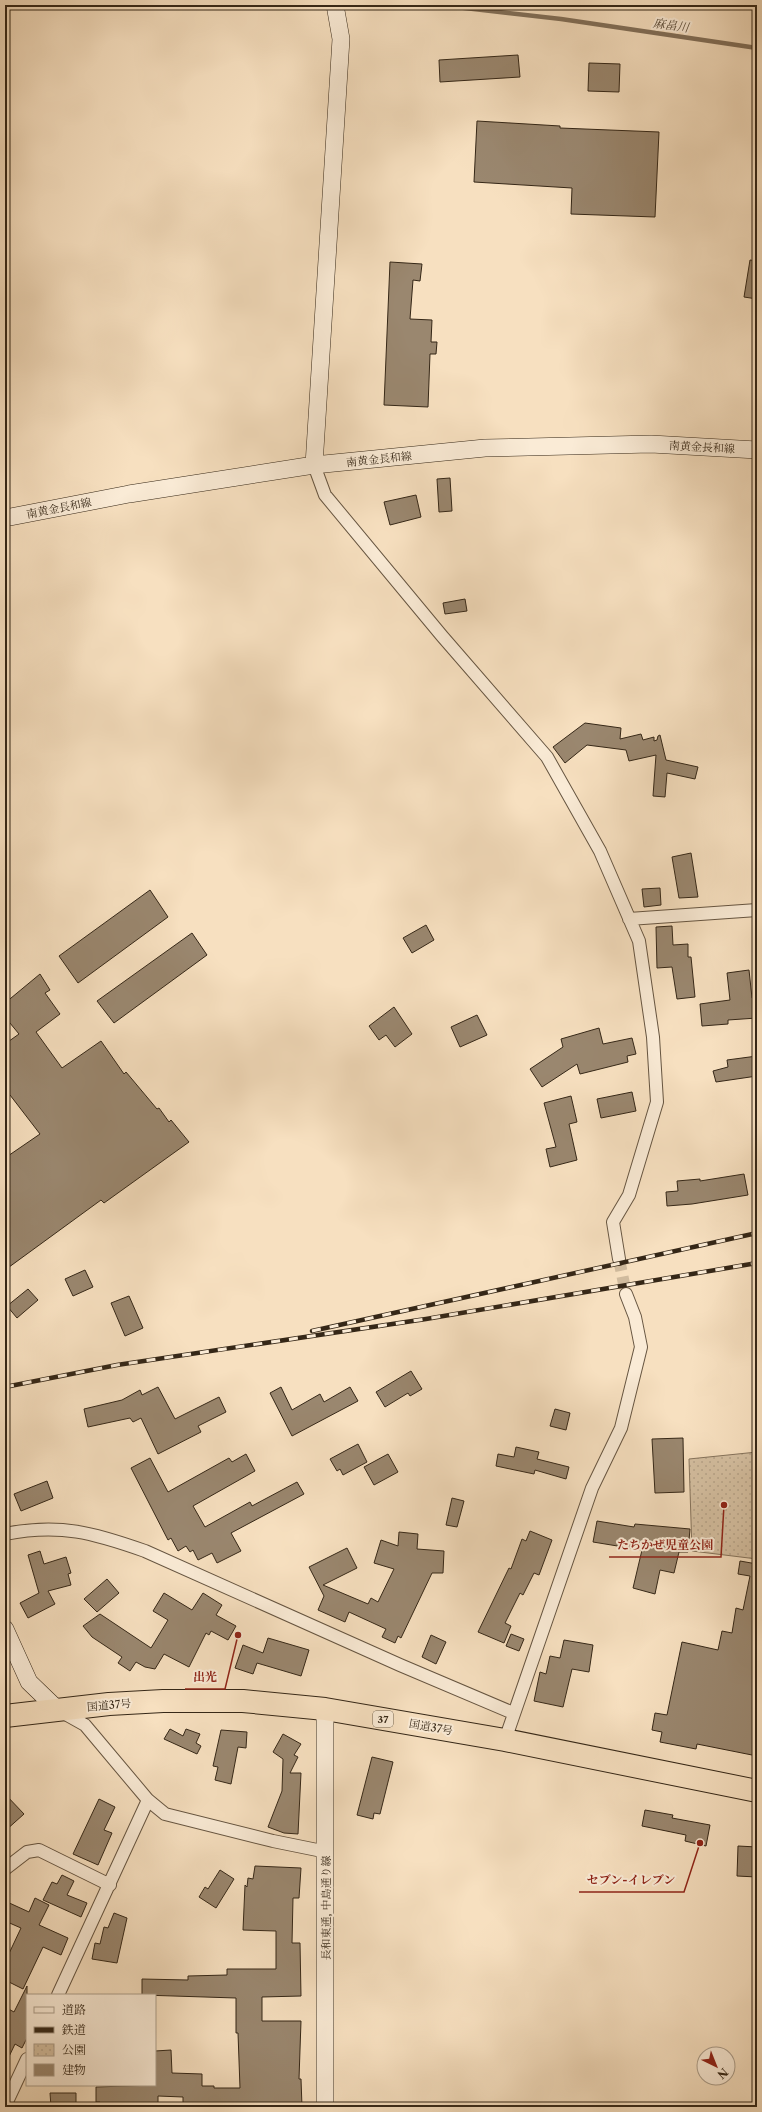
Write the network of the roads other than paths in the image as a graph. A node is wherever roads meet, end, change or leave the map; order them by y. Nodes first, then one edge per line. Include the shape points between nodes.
1 (335, 5) edge
2 (757, 450) edge
3 (314, 465) junction
4 (5, 518) edge
5 (757, 910) edge
6 (629, 918) junction
7 (619, 1259) tunnel mouth
8 (626, 1294) tunnel mouth
9 (5, 1534) edge
10 (5, 1629) edge
11 (325, 1709) junction
12 (57, 1710) junction
13 (513, 1713) junction
14 (5, 1716) edge
15 (504, 1740) junction
16 (757, 1791) edge
17 (148, 1800) junction
18 (327, 1852) junction
19 (5, 1870) edge
20 (110, 1885) junction
21 (58, 1994) edge
22 (26, 2061) edge
23 (5, 2106) edge
24 (325, 2107) edge

1 - 3 street via 341,39
2 - 3 street, 南黄金長和線 via 651,444 485,448
3 - 4 street, 南黄金長和線 via 129,494
3 - 6 street via 325,495 442,636 548,757 600,851
5 - 6 street
6 - 7 street via 639,940 653,1037 657,1102 629,1195 613,1222
8 - 13 street via 635,1317 641,1347 620,1428 592,1488
9 - 13 street via 64,1529 104,1536 145,1551
10 - 12 street via 29,1682
11 - 12 highway, 国道37号 / 37 via 243,1701 163,1701
11 - 15 highway, 国道37号 / 37
11 - 18 street, 長和東通, 中島通り線
12 - 14 highway, 国道37号 / 37
12 - 17 street via 84,1725
13 - 15 street
15 - 16 highway, 国道37号 / 37
17 - 18 street via 165,1814
17 - 20 street
18 - 24 street, 長和東通, 中島通り線
19 - 20 street via 27,1852 39,1850
20 - 21 street
22 - 23 street

